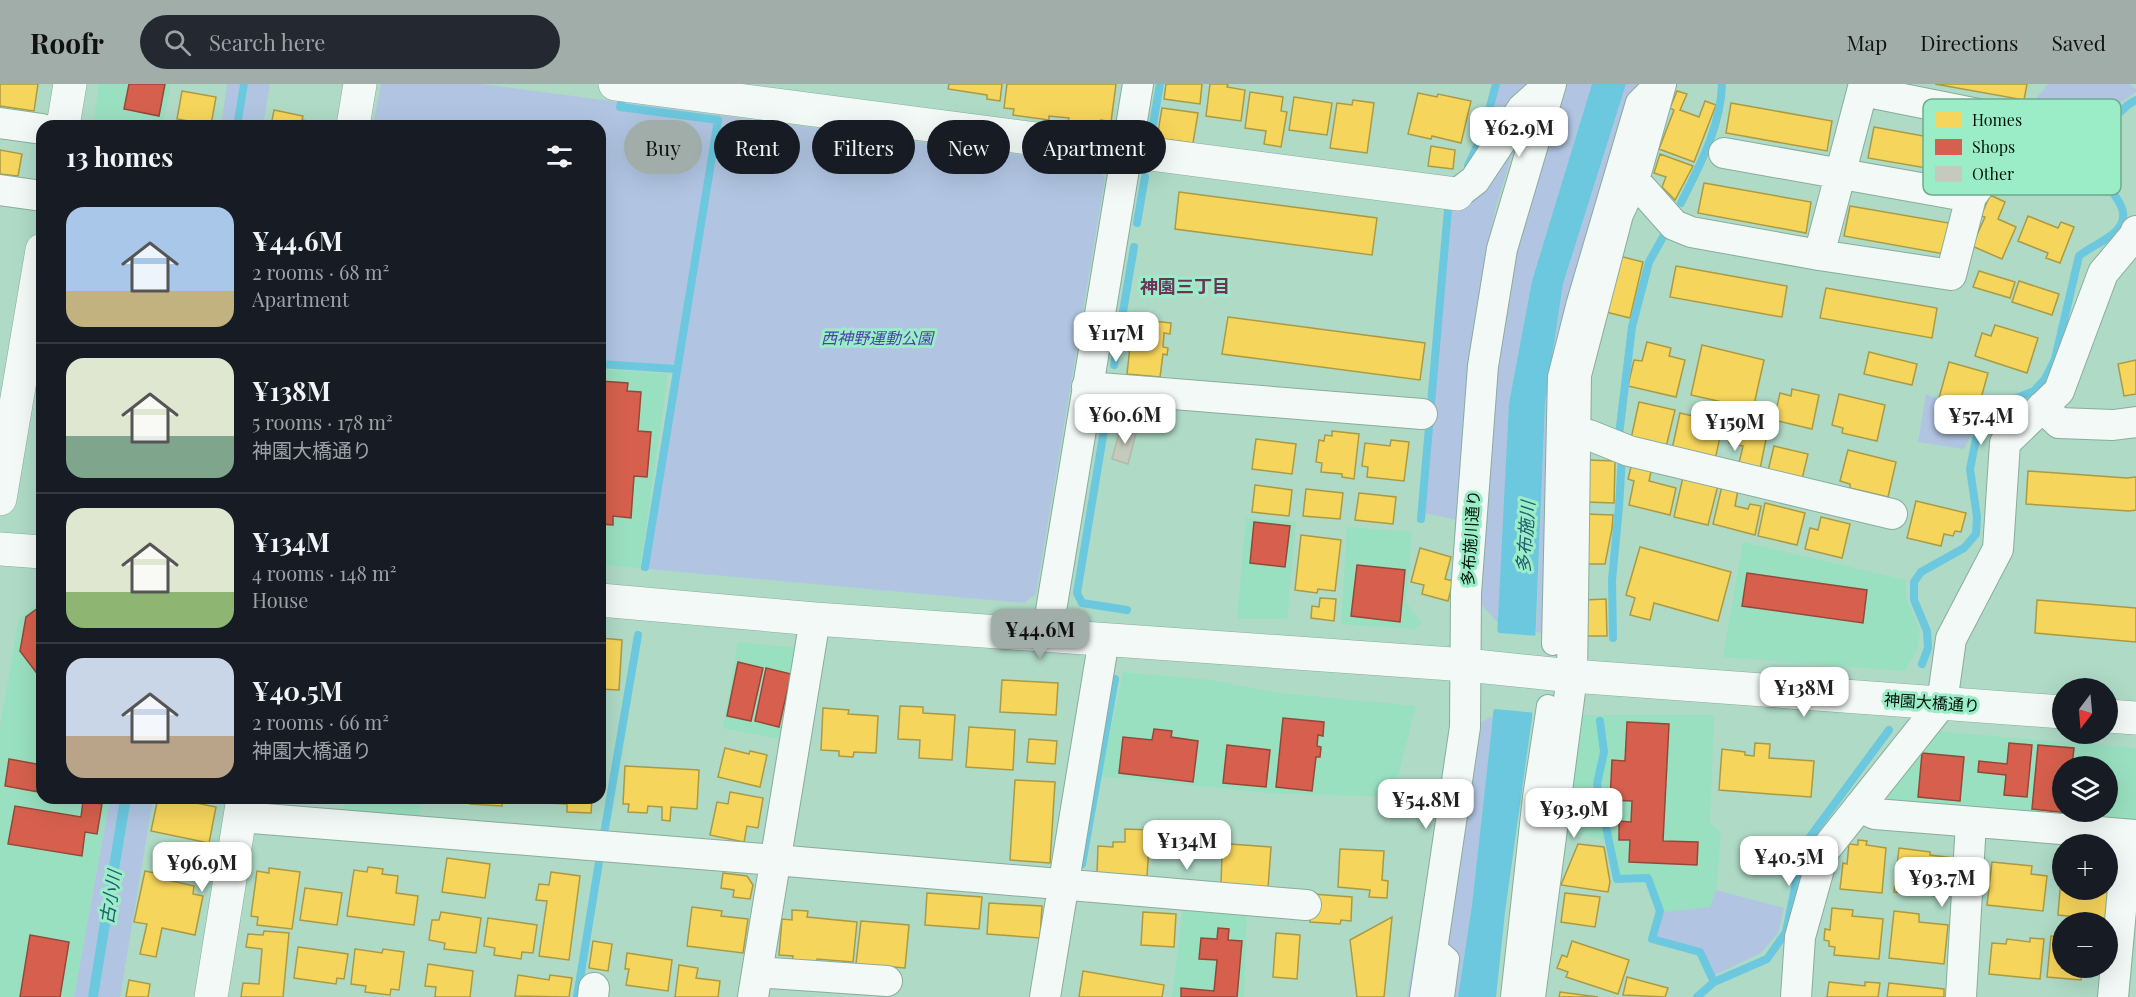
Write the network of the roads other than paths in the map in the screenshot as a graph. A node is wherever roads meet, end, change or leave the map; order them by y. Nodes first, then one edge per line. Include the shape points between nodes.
1 (70, 84) edge
2 (360, 84) edge
3 (615, 84) edge
4 (1138, 84) edge
5 (1550, 84) edge
6 (1655, 84) edge
7 (1661, 84) edge
8 (1864, 88) edge
9 (756, 94) edge
10 (1923, 101) edge
11 (64, 120) edge
12 (354, 120) edge
13 (1132, 120) edge
14 (0, 123) edge
15 (36, 128) edge
16 (1022, 135) edge
17 (1724, 153) dead end
18 (1166, 156) edge
19 (1841, 173) junction
20 (1122, 174) edge
21 (1634, 180) junction
22 (1923, 188) edge
23 (0, 190) edge
24 (1457, 194) joint
25 (36, 195) edge
26 (1960, 195) edge
27 (1971, 197) joint
28 (2136, 231) edge
29 (1820, 255) junction
30 (36, 286) edge
31 (1087, 387) junction
32 (2042, 407) junction
33 (1422, 414) dead end
34 (2136, 422) edge
35 (1575, 435) junction
36 (0, 499) edge
37 (1892, 514) dead end
38 (0, 549) edge
39 (36, 552) edge
40 (606, 601) edge
41 (815, 620) junction
42 (1047, 635) junction
43 (1104, 639) junction
44 (1559, 665) junction
45 (1475, 666) junction
46 (1942, 703) junction
47 (1548, 706) dead end
48 (2052, 711) edge
49 (2118, 717) edge
50 (2136, 718) edge
51 (242, 807) edge
52 (1859, 807) junction
53 (1971, 822) junction
54 (2132, 835) edge
55 (776, 860) junction
56 (1064, 885) junction
57 (1306, 905) dead end
58 (1432, 945) junction
59 (887, 981) dead end
60 (755, 985) edge
61 (2121, 992) edge
62 (211, 997) edge
63 (1046, 997) edge
64 (1425, 997) edge
65 (1443, 997) edge
66 (1512, 997) edge
67 (1530, 997) edge
68 (1797, 997) edge
69 (1961, 997) edge

1 - 11 street
2 - 12 street
3 - 9 street
4 - 13 street
5 - 24 street via 1522,109 1475,180
5 - 45 street, 多布施川通り via 1502,249 1483,366 1466,593
6 - 44 street via 1637,102 1559,377
7 - 21 street
8 - 10 street
8 - 19 street
9 - 16 street
14 - 15 street
17 - 19 street
18 - 24 street
19 - 22 street
19 - 29 street
20 - 31 street
21 - 29 street via 1674,225 1691,232
21 - 35 street via 1618,214 1576,375
23 - 25 street
26 - 27 street
27 - 29 street via 1951,275
28 - 32 street via 2103,273 2060,390
30 - 36 street
31 - 33 street
31 - 42 street
32 - 34 street via 2059,423
32 - 46 street via 2006,443 1998,549 1951,639
35 - 37 street via 1589,435 1629,451
35 - 44 street
38 - 39 street
40 - 41 street, 神園大橋通り
41 - 42 street, 神園大橋通り
41 - 55 street
42 - 43 street, 神園大橋通り
43 - 45 street, 神園大橋通り
43 - 56 street
44 - 45 street, 神園大橋通り
44 - 46 street, 神園大橋通り
44 - 67 street
45 - 58 street, 多布施川通り
46 - 48 street, 神園大橋通り
46 - 52 street
47 - 66 street
49 - 50 street
51 - 55 street
51 - 62 street
52 - 53 street via 1875,814
52 - 68 street via 1824,851 1800,937
53 - 54 street
53 - 69 street
54 - 61 street
55 - 56 street
55 - 60 street
56 - 57 street
56 - 63 street
58 - 64 street, 多布施川通り
58 - 65 street via 1448,959
59 - 60 street

